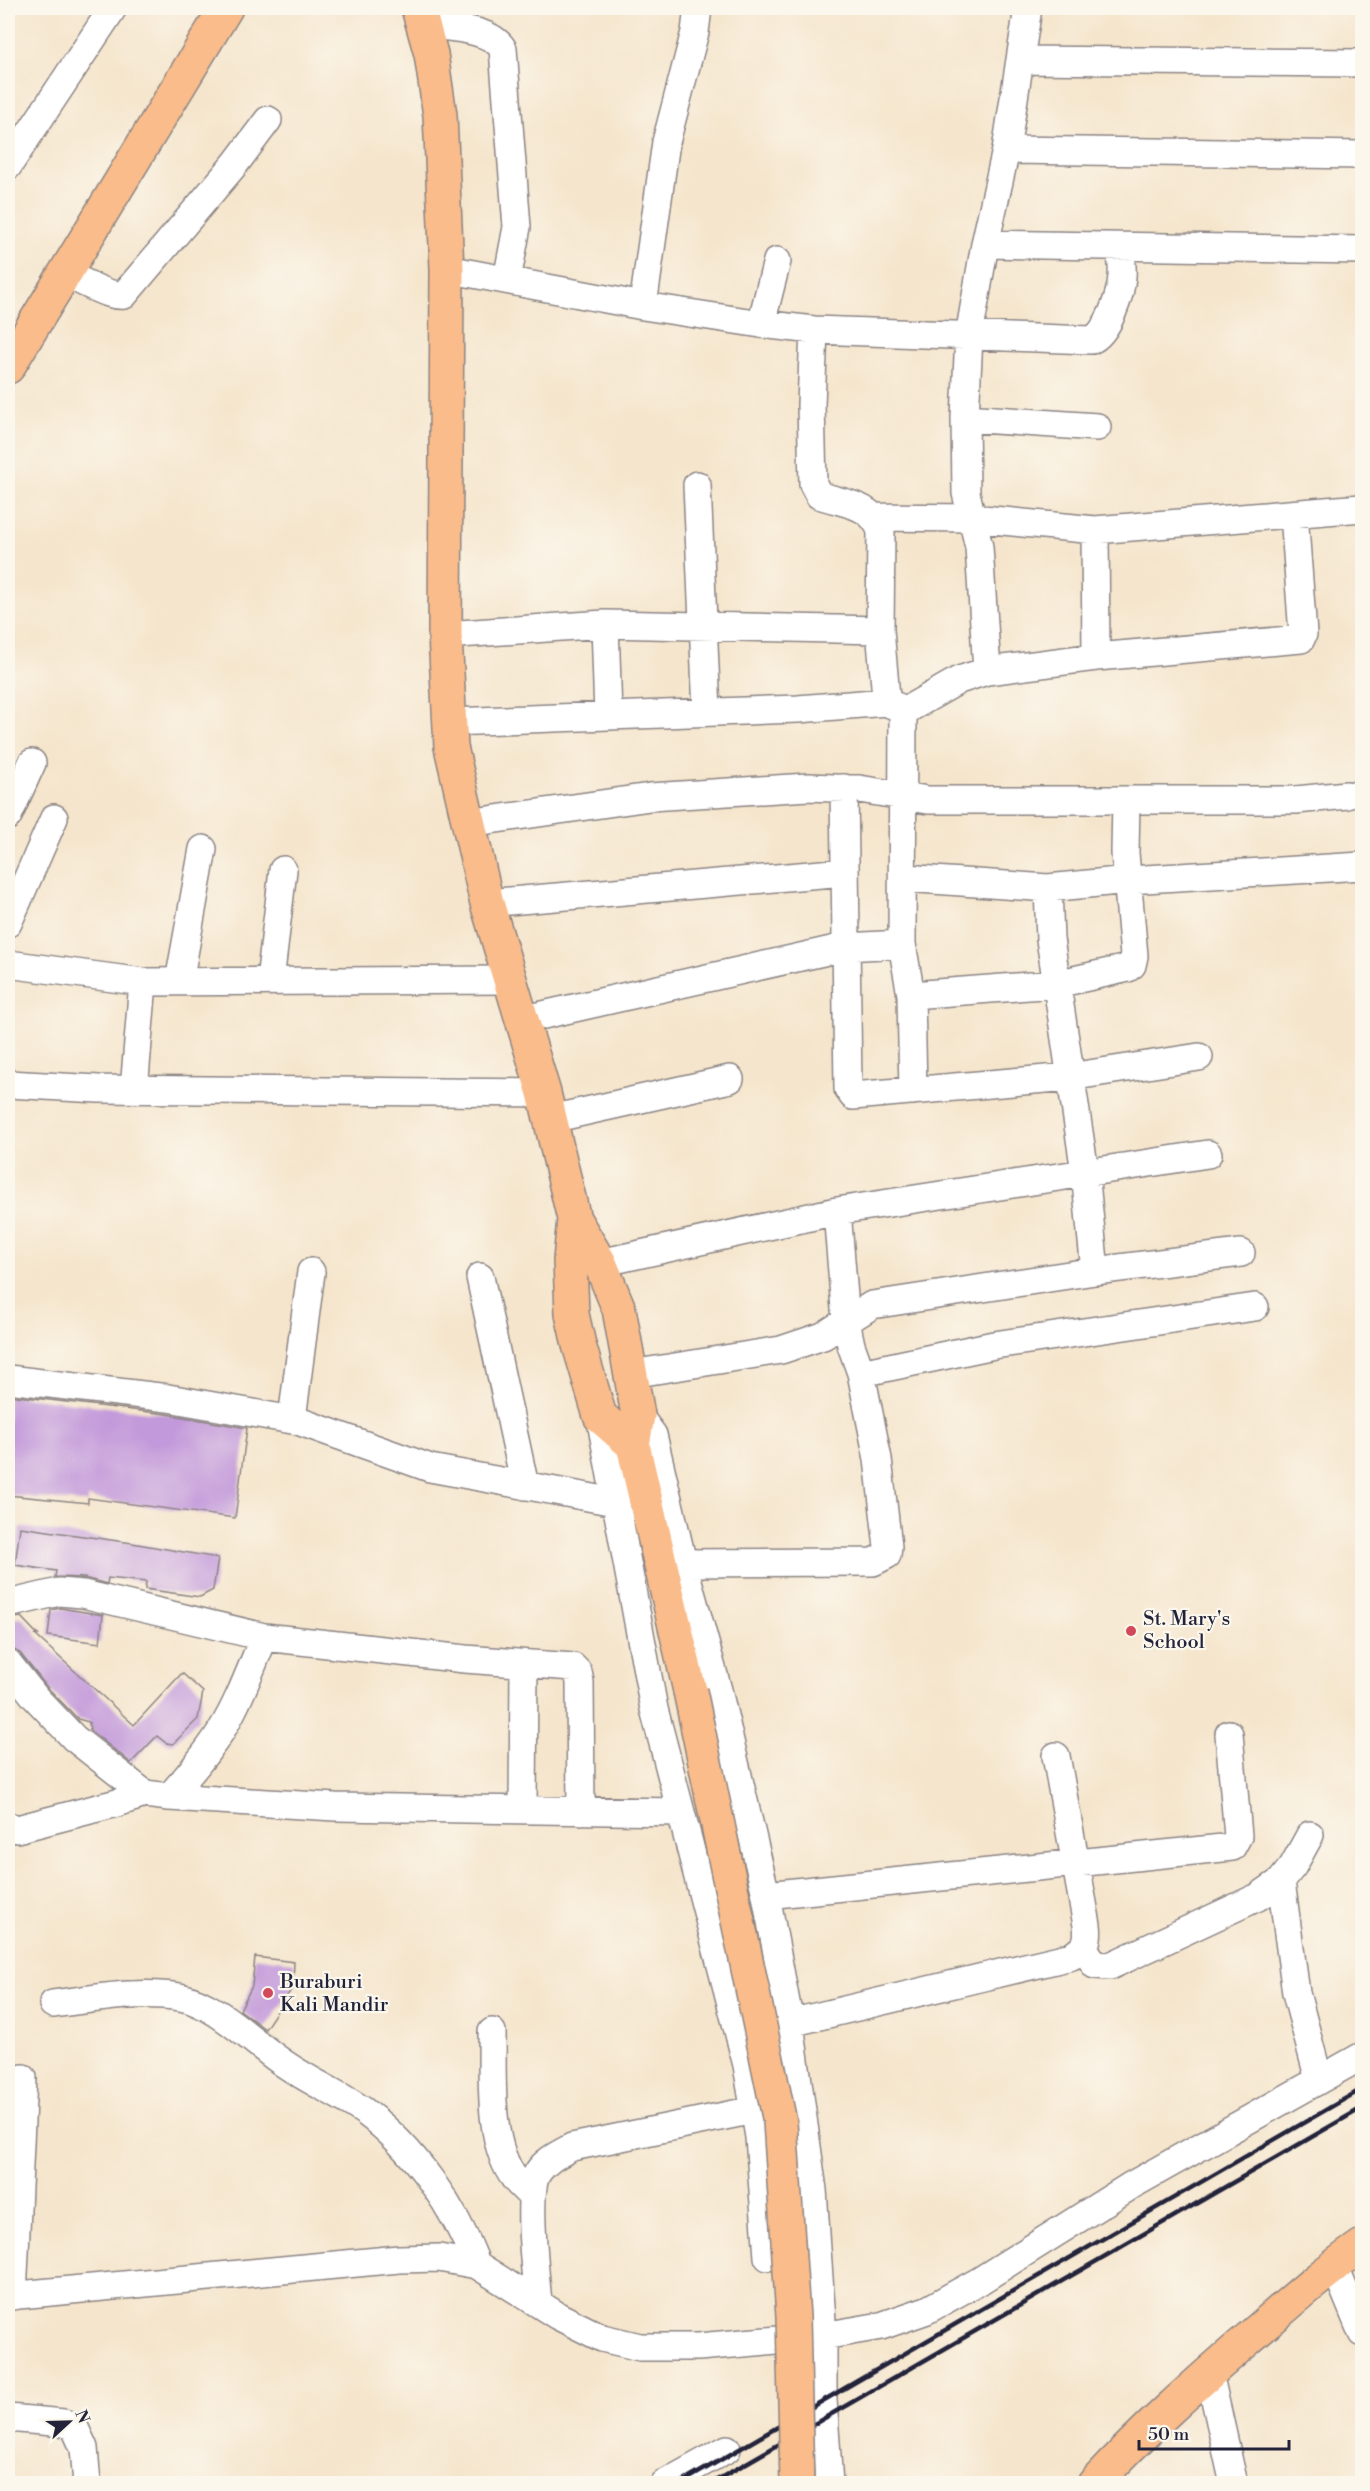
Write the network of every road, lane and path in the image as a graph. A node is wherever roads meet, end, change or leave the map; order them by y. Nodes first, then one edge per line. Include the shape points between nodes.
1 (113, 8) edge
2 (226, 8) edge
3 (698, 8) edge
4 (1029, 8) edge
5 (420, 16) edge
6 (1020, 60) junction
7 (1362, 63) edge
8 (268, 120) dead end
9 (1006, 150) junction
10 (1362, 155) edge
11 (8, 166) edge
12 (985, 244) junction
13 (1120, 247) junction
14 (1362, 250) edge
15 (777, 261) dead end
16 (447, 269) junction
17 (64, 273) junction
18 (507, 280) junction
19 (644, 306) junction
20 (761, 324) junction
21 (814, 330) junction
22 (969, 336) junction
23 (8, 366) edge
24 (965, 418) junction
25 (1097, 427) dead end
26 (697, 485) dead end
27 (1362, 508) edge
28 (1294, 514) junction
29 (875, 517) junction
30 (972, 518) junction
31 (1095, 530) junction
32 (605, 624) junction
33 (703, 626) junction
34 (880, 630) junction
35 (445, 635) junction
36 (1096, 657) junction
37 (987, 671) junction
38 (895, 707) junction
39 (707, 712) junction
40 (608, 716) junction
41 (450, 722) junction
42 (32, 763) dead end
43 (844, 788) junction
44 (903, 794) junction
45 (1347, 795) dead end
46 (1126, 800) junction
47 (8, 816) edge
48 (54, 818) dead end
49 (468, 823) junction
50 (203, 849) dead end
51 (1362, 866) edge
52 (283, 870) dead end
53 (845, 872) junction
54 (904, 878) junction
55 (1128, 880) junction
56 (1048, 888) junction
57 (487, 903) junction
58 (8, 923) edge
59 (902, 944) junction
60 (845, 947) junction
61 (8, 964) edge
62 (510, 980) junction
63 (270, 981) junction
64 (143, 982) junction
65 (179, 982) junction
66 (1056, 984) junction
67 (911, 995) junction
68 (521, 1020) junction
69 (1199, 1058) dead end
70 (1069, 1077) junction
71 (730, 1079) dead end
72 (8, 1084) edge
73 (134, 1090) junction
74 (914, 1091) junction
75 (547, 1106) junction
76 (1208, 1154) dead end
77 (1085, 1172) junction
78 (837, 1211) junction
79 (574, 1219) junction
80 (1241, 1253) dead end
81 (600, 1263) junction
82 (1095, 1271) junction
83 (311, 1272) dead end
84 (480, 1277) dead end
85 (1255, 1306) dead end
86 (846, 1320) junction
87 (624, 1333) junction
88 (579, 1345) junction
89 (861, 1373) junction
90 (631, 1374) junction
91 (8, 1379) edge
92 (600, 1416) junction
93 (292, 1419) junction
94 (635, 1430) junction
95 (525, 1486) junction
96 (615, 1502) junction
97 (682, 1563) junction
98 (8, 1604) edge
99 (264, 1637) junction
100 (8, 1663) edge
101 (524, 1665) junction
102 (1229, 1734) dead end
103 (1056, 1756) dead end
104 (157, 1796) junction
105 (523, 1810) junction
106 (581, 1811) junction
107 (681, 1812) junction
108 (8, 1826) edge
109 (1310, 1835) dead end
110 (1077, 1863) junction
111 (1281, 1881) junction
112 (766, 1895) junction
113 (1084, 1948) junction
114 (53, 2004) dead end
115 (790, 2024) junction
116 (492, 2032) dead end
117 (738, 2033) junction
118 (1362, 2056) edge
119 (23, 2078) dead end
120 (1319, 2080) junction
121 (754, 2110) junction
122 (531, 2196) junction
123 (1362, 2246) edge
124 (768, 2258) dead end
125 (477, 2265) junction
126 (1346, 2271) edge
127 (10, 2296) edge
128 (538, 2303) junction
129 (1362, 2332) edge
130 (823, 2336) junction
131 (1212, 2382) junction
132 (8, 2418) edge
133 (728, 2449) dead end
134 (87, 2484) edge
135 (664, 2484) edge
136 (797, 2484) edge
137 (829, 2484) edge
138 (1094, 2484) edge
139 (1120, 2484) edge
140 (1233, 2484) edge

1 - 11 street
2 - 17 main road
3 - 19 street via 666,142
4 - 6 street
5 - 16 main road via 431,54 440,115
5 - 18 street via 488,34 503,49 517,227
6 - 7 street
6 - 9 street
8 - 17 street via 124,295 105,292
9 - 10 street
9 - 12 street
12 - 13 street
12 - 22 street
13 - 14 street
13 - 22 street via 1122,277 1108,325 1096,338
15 - 20 street
16 - 18 street
16 - 35 main road
17 - 23 main road
18 - 19 street
19 - 20 street
20 - 21 street
21 - 22 street
21 - 29 street via 813,484 819,495 867,510
22 - 24 street
24 - 25 street
24 - 30 street via 966,493
26 - 33 street
27 - 28 street
28 - 31 street
28 - 36 street via 1301,639
29 - 30 street
29 - 34 street via 881,531
30 - 31 street
30 - 37 street via 979,547
31 - 36 street
32 - 33 street
32 - 35 street
32 - 40 street
33 - 34 street
33 - 39 street
34 - 38 street
35 - 41 main road
36 - 37 street
37 - 38 street
38 - 39 street
38 - 44 street
39 - 40 street
40 - 41 street
41 - 49 main road via 451,747
42 - 47 street
43 - 44 street
43 - 49 street via 651,797
43 - 53 street
44 - 46 street via 928,800
44 - 54 street
45 - 46 street via 1296,800
46 - 55 street
48 - 58 street
49 - 57 main road
50 - 65 street
51 - 55 street
52 - 63 street
53 - 57 street
53 - 60 street
54 - 56 street
54 - 59 street
55 - 56 street
55 - 66 street via 1132,965
56 - 66 street
57 - 62 main road
59 - 60 street
59 - 67 street
60 - 68 street
60 - 74 street via 849,1091 856,1097
61 - 64 street
62 - 63 street
62 - 68 main road
63 - 65 street
64 - 65 street
64 - 73 street
66 - 67 street
66 - 70 street
67 - 74 street
68 - 75 main road
69 - 70 street
70 - 74 street
70 - 77 street
71 - 75 street
72 - 73 street
73 - 75 street
75 - 79 main road
76 - 77 street
77 - 78 street
77 - 82 street
78 - 81 street
78 - 86 street
79 - 81 main road
79 - 88 main road via 570,1260 572,1314
80 - 82 street
81 - 87 main road via 619,1309
82 - 86 street via 872,1305
83 - 93 street
84 - 95 street
85 - 89 street via 994,1345
86 - 89 street
86 - 90 street via 823,1336 782,1350
87 - 88 main road via 613,1355 606,1357 593,1357
87 - 90 main road
88 - 92 main road
89 - 97 street via 878,1459 887,1555 873,1562
90 - 94 main road
91 - 93 street via 168,1398
92 - 94 main road
92 - 96 street
93 - 95 street via 430,1468
94 - 97 street via 653,1435
94 - 136 main road, bridge via 780,2122 793,2317
95 - 96 street
96 - 107 street via 654,1709
97 - 112 street via 718,1690
98 - 99 street via 59,1592 83,1594
99 - 101 street
99 - 104 street via 222,1730 200,1761
100 - 104 street via 74,1738
101 - 105 street
101 - 106 street via 566,1665 578,1672
102 - 110 street via 1237,1843 1232,1847
103 - 110 street
104 - 105 street via 334,1807
104 - 108 street via 17,1829
105 - 106 street
106 - 107 street
107 - 117 street
109 - 111 street
110 - 112 street
110 - 113 street via 1089,1937
111 - 113 street via 1258,1897 1110,1966 1095,1965
111 - 120 street via 1296,1993
112 - 115 street
113 - 115 street via 1072,1956
114 - 125 street via 153,1994 182,1997 214,2012 286,2065 363,2111 393,2134 450,2212
115 - 117 street
115 - 130 street via 813,2190
116 - 122 street via 494,2114 500,2142 505,2163
117 - 121 street
118 - 120 street
119 - 127 street
120 - 130 street via 1132,2185 927,2310 881,2326
121 - 122 street via 572,2147 551,2158 537,2173
121 - 124 street
122 - 128 street
123 - 126 main road
125 - 127 street via 439,2258 399,2259
125 - 128 street
126 - 129 street
126 - 131 main road
128 - 130 street via 602,2338 640,2347 698,2347
130 - 137 street
131 - 138 main road via 1122,2453
131 - 139 main road
131 - 140 street
132 - 134 street via 74,2426 84,2448
133 - 135 street

